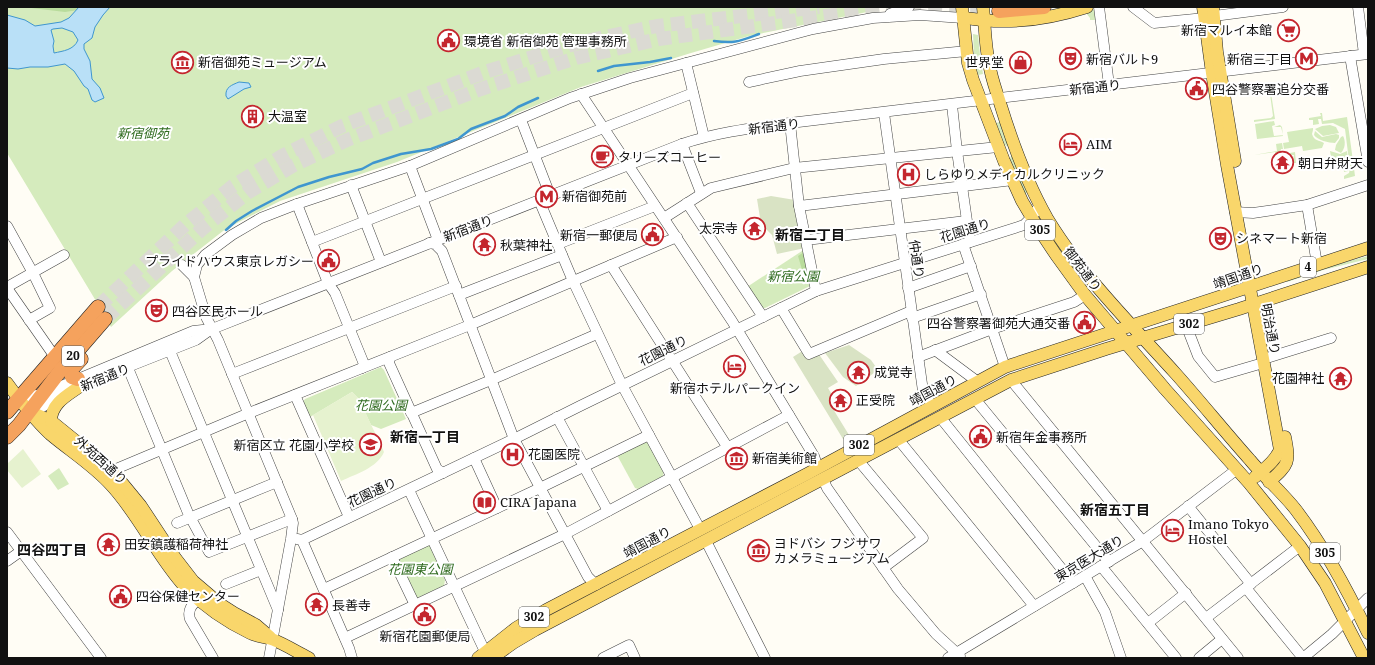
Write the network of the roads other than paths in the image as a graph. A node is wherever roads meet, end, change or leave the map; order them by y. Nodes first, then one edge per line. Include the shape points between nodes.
1 (909, 7) edge
2 (983, 7) edge
3 (1044, 7) edge
4 (1087, 7) edge
5 (1100, 7) edge
6 (1133, 7) edge
7 (1283, 7) edge
8 (1358, 7) edge
9 (919, 11) edge
10 (999, 11) dead end
11 (963, 12) edge
12 (1209, 12) edge
13 (879, 18) junction
14 (984, 20) junction
15 (967, 51) junction
16 (1366, 54) edge
17 (1350, 56) junction
18 (686, 63) junction
19 (1216, 73) junction
20 (749, 82) dead end
21 (1109, 85) junction
22 (693, 93) junction
23 (581, 94) junction
24 (999, 98) junction
25 (981, 101) junction
26 (952, 105) junction
27 (884, 113) junction
28 (521, 120) junction
29 (1364, 122) edge
30 (790, 123) junction
31 (604, 128) junction
32 (704, 137) junction
33 (682, 144) junction
34 (998, 147) junction
35 (957, 151) junction
36 (534, 155) junction
37 (890, 158) junction
38 (1368, 162) edge
39 (410, 166) junction
40 (629, 166) junction
41 (794, 168) junction
42 (1013, 180) junction
43 (351, 185) junction
44 (1368, 185) edge
45 (962, 187) junction
46 (701, 193) junction
47 (550, 195) junction
48 (896, 195) junction
49 (422, 199) junction
50 (539, 200) junction
51 (687, 203) junction
52 (297, 204) junction
53 (1040, 205) junction
54 (1307, 205) junction
55 (655, 206) junction
56 (799, 206) junction
57 (1240, 212) junction
58 (1032, 217) junction
59 (664, 218) junction
60 (966, 221) junction
61 (365, 222) junction
62 (7, 226) edge
63 (900, 229) junction
64 (676, 238) junction
65 (806, 240) junction
66 (433, 241) junction
67 (312, 242) junction
68 (967, 243) junction
69 (558, 244) junction
70 (1368, 248) edge
71 (64, 255) dead end
72 (562, 255) junction
73 (381, 262) junction
74 (905, 262) junction
75 (1318, 264) junction
76 (611, 265) junction
77 (971, 266) junction
78 (1368, 267) edge
79 (33, 273) junction
80 (573, 281) junction
81 (328, 283) junction
82 (1253, 286) junction
83 (7, 288) edge
84 (908, 288) junction
85 (458, 290) junction
86 (816, 291) junction
87 (981, 294) junction
88 (1085, 295) junction
89 (1256, 303) junction
90 (782, 308) junction
91 (102, 313) junction
92 (912, 314) junction
93 (763, 317) junction
94 (29, 320) junction
95 (470, 325) junction
96 (1131, 325) junction
97 (1186, 325) junction
98 (349, 328) junction
99 (212, 329) junction
100 (737, 329) junction
101 (992, 329) junction
102 (1115, 331) junction
103 (597, 334) junction
104 (1143, 338) junction
105 (1331, 338) dead end
106 (1126, 343) junction
107 (935, 350) junction
108 (170, 351) junction
109 (55, 357) junction
110 (390, 357) junction
111 (918, 357) junction
112 (1267, 360) junction
113 (672, 361) junction
114 (1005, 367) junction
115 (128, 368) junction
116 (362, 368) junction
117 (232, 374) junction
118 (491, 380) junction
119 (1011, 380) junction
120 (978, 382) junction
121 (7, 383) edge
122 (78, 383) junction
123 (622, 385) junction
124 (42, 394) junction
125 (295, 395) junction
126 (18, 399) junction
127 (975, 399) junction
128 (932, 406) junction
129 (7, 412) edge
130 (30, 412) junction
131 (249, 413) junction
132 (411, 413) junction
133 (789, 415) junction
134 (557, 417) junction
135 (940, 418) junction
136 (51, 421) junction
137 (1217, 421) junction
138 (204, 432) junction
139 (1204, 433) junction
140 (649, 435) junction
141 (7, 437) edge
142 (514, 439) junction
143 (898, 439) junction
144 (728, 448) junction
145 (162, 450) junction
146 (474, 458) junction
147 (858, 460) junction
148 (583, 466) junction
149 (1236, 470) junction
150 (111, 471) junction
151 (1260, 472) junction
152 (443, 473) junction
153 (821, 473) junction
154 (672, 477) junction
155 (277, 482) junction
156 (1269, 482) junction
157 (1249, 483) junction
158 (540, 488) junction
159 (409, 490) junction
160 (232, 501) junction
161 (1188, 506) junction
162 (497, 508) junction
163 (608, 511) junction
164 (349, 517) junction
165 (191, 518) junction
166 (292, 519) junction
167 (177, 523) dead end
168 (700, 530) junction
169 (7, 532) edge
170 (565, 534) junction
171 (248, 537) junction
172 (291, 539) junction
173 (432, 539) junction
174 (302, 540) junction
175 (706, 541) junction
176 (1142, 541) junction
177 (1300, 546) junction
178 (21, 551) junction
179 (392, 558) junction
180 (7, 561) edge
181 (1105, 564) junction
182 (883, 568) junction
183 (261, 570) junction
184 (1085, 576) junction
185 (1073, 583) junction
186 (226, 584) dead end
187 (596, 585) junction
188 (1249, 586) junction
189 (454, 587) junction
190 (324, 589) junction
191 (1186, 593) junction
192 (604, 594) junction
193 (1368, 598) edge
194 (198, 599) junction
195 (415, 605) junction
196 (1034, 606) junction
197 (1357, 609) junction
198 (278, 610) junction
199 (1206, 618) junction
200 (1345, 621) junction
201 (1148, 623) junction
202 (1368, 633) edge
203 (345, 638) junction
204 (1222, 639) junction
205 (272, 640) junction
206 (959, 655) edge
207 (486, 656) edge
208 (1307, 657) edge
209 (101, 658) edge
210 (213, 658) edge
211 (269, 658) edge
212 (309, 658) edge
213 (352, 658) edge
214 (603, 658) edge
215 (635, 658) edge
216 (765, 658) edge
217 (948, 658) edge
218 (1121, 658) edge
219 (1176, 658) edge
220 (1199, 658) edge
221 (1238, 658) edge
222 (1364, 658) edge

1 - 13 street
2 - 14 main road, 御苑通り / 305
3 - 10 highway
4 - 14 main road via 1039,18
5 - 21 street
6 - 12 street via 1154,23
7 - 12 street
8 - 16 street
9 - 11 street
9 - 13 street
11 - 14 main road
11 - 15 main road, 御苑通り / 305
12 - 19 main road, 明治通り
13 - 18 street via 813,29
14 - 24 main road, 御苑通り / 305 via 989,65
15 - 20 street via 884,59 800,71
15 - 25 main road, 御苑通り / 305 via 973,80
16 - 17 street, 新宿通り
17 - 19 street, 新宿通り
17 - 29 street
18 - 22 street
18 - 23 street
19 - 21 street, 新宿通り
19 - 57 main road, 明治通り
21 - 24 street, 新宿通り
22 - 31 street
22 - 32 street
23 - 28 street
23 - 31 street
24 - 25 street, 新宿通り
24 - 53 main road, 御苑通り / 305 via 1015,146
25 - 26 street, 新宿通り
25 - 34 main road, 御苑通り / 305
26 - 27 street, 新宿通り
26 - 35 street
27 - 30 street, 新宿通り
27 - 37 street, 仲通り
28 - 36 street
28 - 39 street
29 - 38 street
30 - 32 street, 新宿通り
30 - 41 street
31 - 36 street
31 - 40 street
32 - 33 street, 新宿通り
33 - 40 street, 新宿通り
33 - 46 street
34 - 35 street
34 - 42 main road, 御苑通り / 305
35 - 37 street
35 - 45 street
36 - 47 street
36 - 49 street
37 - 41 street
37 - 48 street, 仲通り
39 - 43 street
39 - 49 street
40 - 47 street, 新宿通り
40 - 55 street
41 - 46 street via 711,188
41 - 56 street
42 - 45 street
42 - 58 main road, 御苑通り / 305
43 - 52 street
43 - 61 street
44 - 54 street
45 - 48 street
45 - 60 street
46 - 51 street
47 - 50 street, 新宿通り
48 - 56 street
48 - 63 street, 仲通り
49 - 61 street
49 - 66 street
50 - 66 street, 新宿通り
50 - 69 street
51 - 59 street
51 - 93 street
52 - 67 street
52 - 99 street via 243,227 205,255 197,265 194,275
53 - 58 street, 花園通り
53 - 96 main road, 御苑通り / 305 via 1081,265
54 - 57 street via 1253,213
54 - 75 street
55 - 59 street
55 - 69 street
56 - 65 street
57 - 82 main road, 明治通り
58 - 68 street, 花園通り via 1024,225
58 - 88 main road, 御苑通り / 305
59 - 64 street
60 - 63 street
60 - 68 street
61 - 67 street
61 - 73 street
62 - 79 street
63 - 65 street
63 - 74 street, 仲通り
64 - 76 street
64 - 100 street
65 - 86 street
66 - 73 street, 新宿通り
66 - 85 street via 440,248
67 - 81 street
68 - 74 street, 花園通り
68 - 77 street
69 - 72 street
70 - 75 main road, 靖国通り / 4
71 - 79 street
72 - 80 street
72 - 85 street
73 - 81 street, 新宿通り
74 - 84 street, 仲通り
74 - 86 street, 花園通り
75 - 82 main road, 靖国通り / 4
76 - 80 street
76 - 113 street
77 - 84 street
77 - 87 street
78 - 89 main road, 靖国通り / 4
79 - 83 street
79 - 94 street via 50,308
80 - 95 street
80 - 103 street
81 - 98 street via 335,293
81 - 99 street, 新宿通り
82 - 89 main road, 明治通り
82 - 96 main road, 靖国通り / 302
83 - 94 street
84 - 92 street, 仲通り
85 - 95 street
85 - 98 street
86 - 90 street, 花園通り
87 - 92 street
87 - 101 street
88 - 101 street via 1074,302
88 - 102 main road, 御苑通り / 305
89 - 97 main road, 靖国通り / 302
89 - 112 main road, 明治通り
90 - 92 street via 809,354
90 - 93 street, 花園通り
91 - 109 highway, 20
91 - 122 highway via 87,351 70,371
91 - 124 highway, 20
92 - 111 street, 仲通り
93 - 100 street, 花園通り
94 - 109 street
95 - 110 street
95 - 118 street
96 - 102 main road, 靖国通り / 302
96 - 104 main road, 御苑通り / 305
97 - 104 main road, 靖国通り / 302
97 - 112 street via 1198,356 1215,378
98 - 116 street via 364,364
98 - 117 street
99 - 108 street, 新宿通り via 196,340
99 - 117 street
99 - 122 street, 新宿通り via 193,331
100 - 113 street, 花園通り
100 - 133 street
101 - 107 street
101 - 114 street
102 - 106 main road, 御苑通り / 305
102 - 114 main road, 靖国通り / 302
103 - 118 street
103 - 123 street
104 - 106 main road, 靖国通り / 302
104 - 137 main road, 御苑通り / 305
105 - 112 street
106 - 119 main road, 靖国通り / 302
106 - 139 main road, 御苑通り / 305
107 - 111 street
107 - 120 street
108 - 115 street, 新宿通り
108 - 138 street
109 - 126 highway, 20
110 - 116 street
110 - 132 street via 389,363
111 - 128 street, 仲通り via 923,391
112 - 151 main road, 明治通り via 1280,450 1276,458
112 - 156 main road, 明治通り via 1288,455 1285,467
113 - 123 street, 花園通り
113 - 144 street
114 - 120 main road, 靖国通り / 302
115 - 122 street, 新宿通り
115 - 145 street
116 - 125 street
117 - 131 street
118 - 132 street
118 - 142 street
119 - 127 main road, 靖国通り / 302
119 - 176 street
120 - 128 main road, 靖国通り / 302
121 - 126 main road, 外苑西通り
122 - 124 street, 新宿通り
122 - 130 street, 新宿通り via 38,410
122 - 136 main road via 59,400
123 - 134 street, 花園通り
123 - 140 street
124 - 126 street, 新宿通り
124 - 130 highway, 20
125 - 131 street
125 - 164 street
126 - 129 highway, 20
126 - 130 main road, 外苑西通り
127 - 135 main road, 靖国通り / 302
127 - 181 street
128 - 135 main road
128 - 153 main road, 靖国通り / 302
130 - 136 main road, 外苑西通り
130 - 141 highway, 新宿通り / 20
130 - 194 main road, 外苑西通り via 46,430 111,484 133,512 167,565
131 - 138 street
131 - 155 street
132 - 152 street via 437,469
133 - 144 street
133 - 153 street via 814,456
134 - 142 street, 花園通り
134 - 148 street
135 - 143 main road, 靖国通り / 302
135 - 185 street
136 - 150 main road, 外苑西通り
137 - 139 main road
137 - 151 main road, 御苑通り / 305
138 - 145 street
138 - 160 street
139 - 149 main road, 御苑通り / 305
140 - 148 street
140 - 154 street
142 - 146 street, 花園通り
142 - 158 street
143 - 147 main road, 靖国通り / 302
143 - 196 street
144 - 154 street
145 - 150 street
145 - 165 street
146 - 152 street, 花園通り
146 - 162 street
147 - 153 main road, 靖国通り / 302
147 - 182 street via 923,538
148 - 158 street
148 - 163 street
149 - 157 main road, 御苑通り / 305
149 - 161 street, 東京医大通り
150 - 205 main road, 外苑西通り via 141,506 193,581 220,604 256,625
151 - 156 main road, 御苑通り / 305
151 - 157 main road, 明治通り
152 - 159 street, 花園通り
153 - 168 main road, 靖国通り / 302
153 - 175 main road, 靖国通り / 302
153 - 182 street via 827,488
154 - 163 street
154 - 168 street
155 - 160 street
155 - 166 street
156 - 197 main road, 305 via 1295,508 1333,563
157 - 177 main road, 305
158 - 162 street
158 - 170 street
159 - 164 street, 花園通り
159 - 173 street
160 - 165 street
160 - 171 street
161 - 176 street, 東京医大通り
161 - 188 street
162 - 173 street
163 - 170 street
164 - 174 street, 花園通り
165 - 167 street
165 - 171 street via 209,552
166 - 171 street
166 - 172 street
168 - 187 main road, 靖国通り / 302
169 - 178 street
170 - 187 street via 588,577
170 - 189 street
171 - 183 street
172 - 174 street
172 - 198 street
173 - 179 street
173 - 189 street
174 - 190 street
175 - 192 main road, 靖国通り / 302
175 - 216 street
176 - 181 street, 東京医大通り
176 - 191 street
177 - 188 street
177 - 200 main road, 305 via 1325,583
178 - 180 street
178 - 209 street
179 - 190 street
179 - 195 street
181 - 184 street, 東京医大通り
181 - 201 street
182 - 206 street via 936,634
183 - 186 street
183 - 198 street
184 - 185 street, 東京医大通り
184 - 218 street via 1105,612
185 - 196 street, 東京医大通り
187 - 192 main road
187 - 207 main road, 靖国通り / 302 via 516,628
188 - 199 street
188 - 208 street
189 - 195 street
189 - 207 street
190 - 203 street
191 - 199 street
191 - 201 street
192 - 207 main road, 靖国通り / 302
193 - 197 street
194 - 205 main road, 外苑西通り via 229,622 252,634
194 - 210 street via 188,613
195 - 203 street
196 - 206 street, 東京医大通り
197 - 200 street
197 - 202 main road, 305
198 - 205 street
199 - 204 street
200 - 208 street
200 - 222 main road, 305
201 - 219 street
203 - 213 street
204 - 220 street
204 - 221 street
205 - 211 street
205 - 212 main road, 外苑西通り
206 - 217 street, 東京医大通り
214 - 215 street via 629,645

